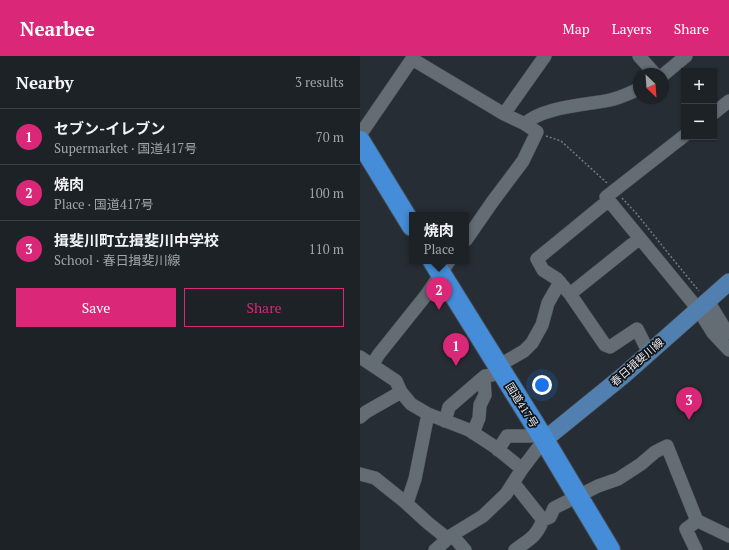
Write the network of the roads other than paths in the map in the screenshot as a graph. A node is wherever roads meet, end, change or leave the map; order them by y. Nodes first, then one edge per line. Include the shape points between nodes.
1 (545, 56) edge
2 (639, 56) edge
3 (686, 56) edge
4 (650, 68) edge
5 (669, 70) edge
6 (633, 91) edge
7 (729, 101) edge
8 (717, 111) edge
9 (504, 114) junction
10 (525, 124) junction
11 (360, 135) edge
12 (681, 138) edge
13 (360, 141) edge
14 (608, 199) junction
15 (409, 221) edge
16 (469, 236) edge
17 (640, 238) junction
18 (441, 265) edge
19 (560, 282) junction
20 (729, 282) edge
21 (570, 294) junction
22 (703, 305) junction
23 (729, 333) edge
24 (729, 350) edge
25 (649, 352) junction
26 (360, 357) edge
27 (372, 365) junction
28 (494, 371) junction
29 (402, 392) junction
30 (428, 414) junction
31 (360, 417) edge
32 (445, 421) junction
33 (473, 433) junction
34 (542, 436) junction
35 (498, 450) junction
36 (522, 469) junction
37 (360, 474) edge
38 (513, 484) junction
39 (578, 496) junction
40 (407, 503) junction
41 (543, 520) junction
42 (697, 522) junction
43 (729, 536) edge
44 (450, 537) junction
45 (435, 550) edge
46 (465, 550) edge
47 (515, 550) edge
48 (610, 550) edge
49 (696, 550) edge

1 - 9 street
2 - 4 street
3 - 5 street
6 - 10 street via 612,100 556,110
7 - 8 street
9 - 10 street
9 - 11 street via 412,59
10 - 16 street via 537,132 523,161
12 - 14 street
13 - 15 highway
14 - 17 street
14 - 19 street via 537,259 543,270
17 - 21 street
17 - 22 street
18 - 27 street via 406,320
18 - 28 highway, 国道417号
19 - 21 street
19 - 28 street via 548,303 542,325 532,343
20 - 22 main road, 春日揖斐川線
21 - 25 street via 606,345 610,346 637,329
22 - 23 street
22 - 24 street via 713,333
22 - 25 main road, 春日揖斐川線
25 - 34 main road, 春日揖斐川線 via 624,375
26 - 27 street
27 - 29 street via 396,381
28 - 32 street via 449,407
28 - 33 street via 480,405 479,418
28 - 34 highway, 国道417号
29 - 30 street via 411,404
29 - 31 street
30 - 32 street
30 - 40 street via 415,479
32 - 33 street
33 - 35 street
34 - 35 street via 506,436
34 - 36 street
34 - 39 highway, 国道417号
35 - 36 street
36 - 38 street
37 - 40 street via 375,478
38 - 41 street
38 - 44 street via 483,516
39 - 41 street via 554,508 550,517
39 - 42 street via 618,479 667,446
39 - 48 highway, 国道417号
40 - 44 street via 428,523
41 - 47 street via 532,538
42 - 43 street
42 - 49 street via 686,529
44 - 45 street
44 - 46 street

